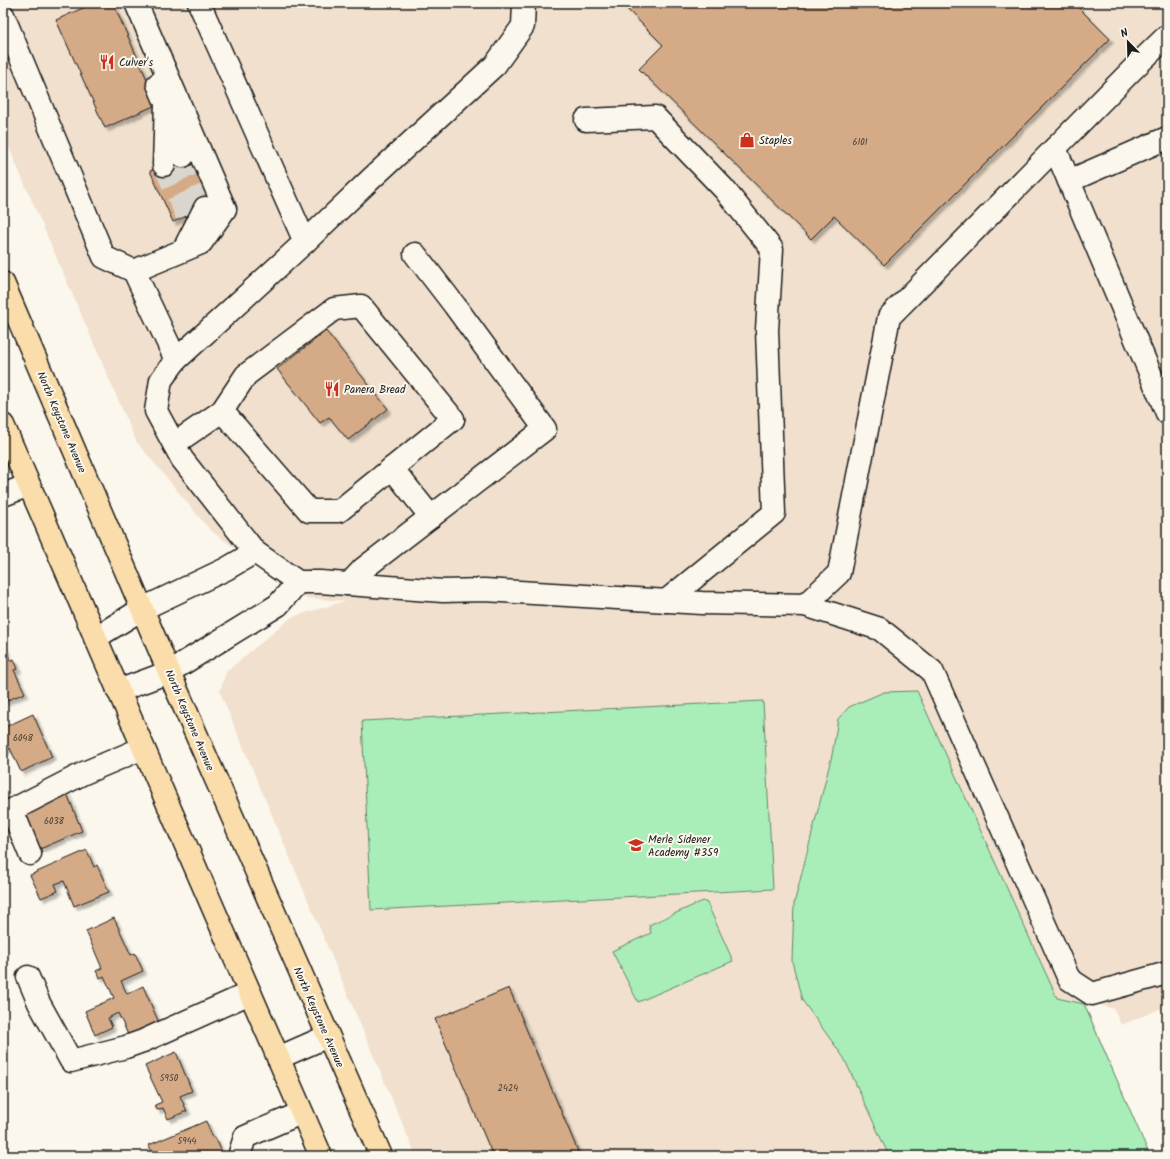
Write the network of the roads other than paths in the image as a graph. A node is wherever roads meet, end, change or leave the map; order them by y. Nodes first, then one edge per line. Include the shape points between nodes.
1 (135, 3) edge
2 (200, 3) edge
3 (524, 3) edge
4 (3, 15) edge
5 (1167, 36) edge
6 (586, 120) dead end
7 (1167, 138) edge
8 (1055, 148) junction
9 (174, 161) tunnel mouth
10 (1069, 181) junction
11 (196, 212) tunnel mouth
12 (305, 242) junction
13 (183, 251) junction
14 (415, 254) dead end
15 (134, 271) junction
16 (3, 283) edge
17 (176, 360) junction
18 (222, 411) junction
19 (1167, 413) edge
20 (3, 425) edge
21 (174, 444) junction
22 (392, 468) junction
23 (29, 485) junction
24 (3, 495) edge
25 (431, 516) junction
26 (255, 552) junction
27 (298, 582) junction
28 (349, 584) junction
29 (666, 601) junction
30 (805, 605) junction
31 (142, 609) junction
32 (95, 638) junction
33 (169, 672) junction
34 (118, 691) junction
35 (143, 748) junction
36 (30, 854) dead end
37 (1167, 973) edge
38 (28, 977) dead end
39 (250, 992) junction
40 (328, 1036) junction
41 (278, 1058) junction
42 (301, 1113) junction
43 (239, 1156) edge
44 (321, 1156) edge
45 (380, 1156) edge

1 - 9 lane via 138,37 166,103
1 - 13 lane via 225,209 201,243
2 - 12 lane
3 - 12 lane via 523,26 496,65
4 - 15 lane via 104,257
5 - 8 lane
6 - 29 lane via 655,117 724,188 772,249 767,330 774,513
7 - 10 lane
8 - 10 lane
8 - 30 lane via 889,317 839,573
10 - 19 lane
11 - 13 lane
12 - 17 lane
13 - 15 lane
14 - 25 lane via 545,428
15 - 17 lane
16 - 31 main road, North Keystone Avenue
17 - 21 lane via 161,380 156,411
18 - 21 lane
18 - 22 lane via 310,511 340,511
18 - 22 lane via 246,375 334,309 361,306 433,384 453,419
20 - 23 main road
21 - 26 lane via 182,459
22 - 25 lane
23 - 24 lane
23 - 32 main road
25 - 28 lane via 363,569
26 - 27 lane
26 - 31 lane via 226,569
27 - 28 lane
27 - 33 lane via 278,605
28 - 29 lane
29 - 30 lane
30 - 37 lane via 880,629 932,671 1069,979 1092,994
31 - 32 lane
31 - 33 main road, North Keystone Avenue
32 - 34 main road
33 - 34 lane
33 - 40 main road, North Keystone Avenue
34 - 35 main road
35 - 36 lane via 12,810
35 - 39 main road
38 - 39 lane via 39,1003 71,1061 143,1041
39 - 41 main road
40 - 41 lane
40 - 45 main road, North Keystone Avenue
41 - 42 main road
42 - 43 lane via 245,1137
42 - 44 main road

